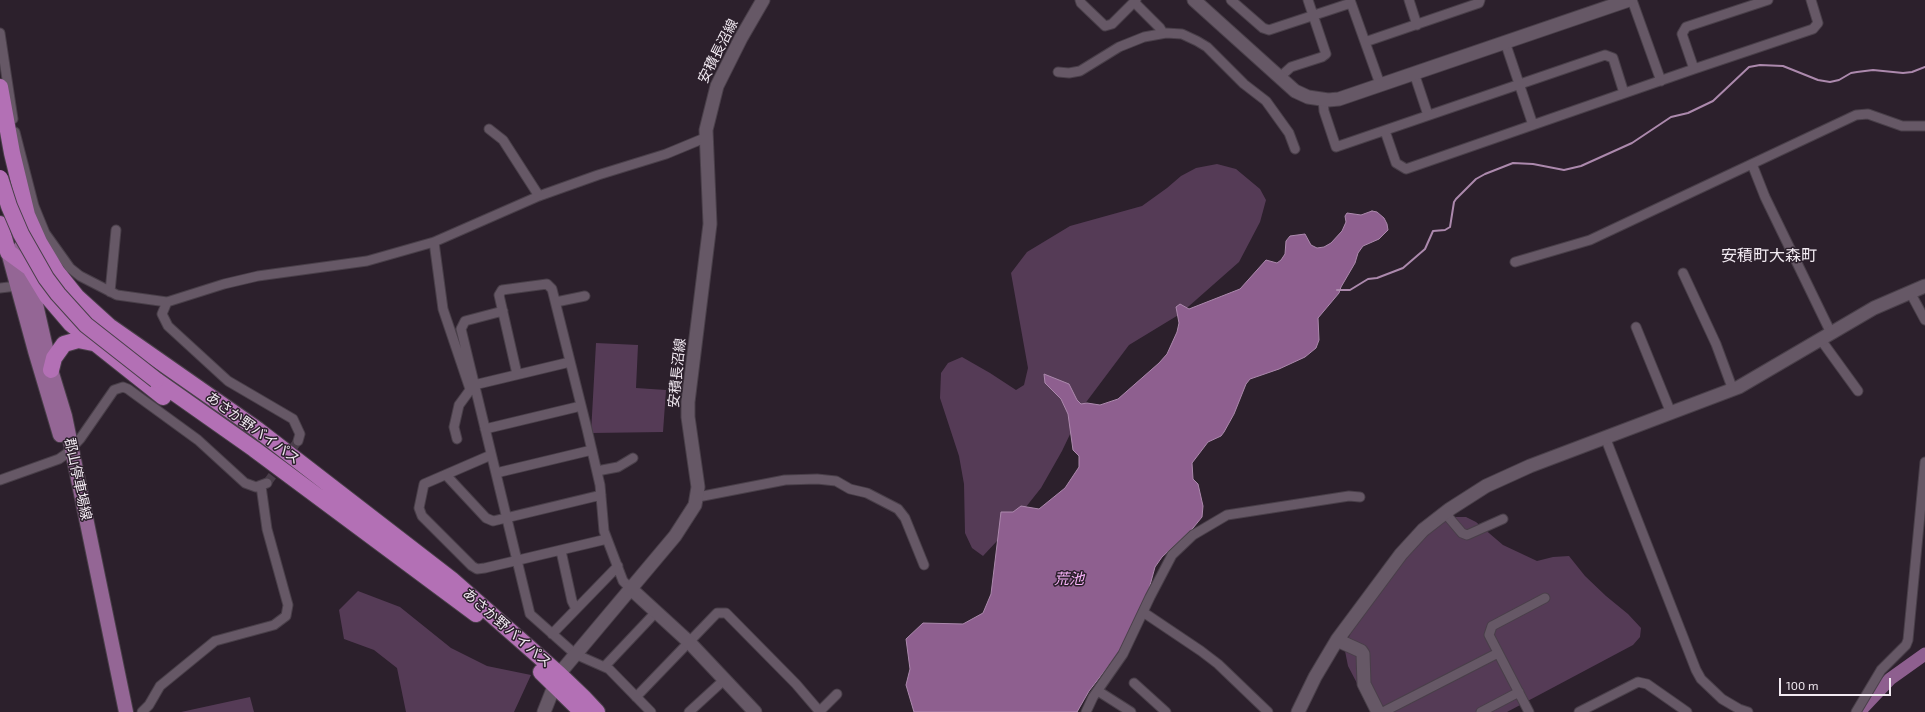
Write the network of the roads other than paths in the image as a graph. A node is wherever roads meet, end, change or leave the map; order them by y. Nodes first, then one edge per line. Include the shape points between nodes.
1 (763, 0) edge
2 (1080, 0) edge
3 (1194, 0) edge
4 (1231, 0) edge
5 (1308, 0) edge
6 (1409, 0) edge
7 (1480, 0) edge
8 (1631, 0) edge
9 (1768, 0) edge
10 (1811, 0) edge
11 (1135, 1) edge
12 (1351, 1) edge
13 (1313, 15) junction
14 (1418, 25) junction
15 (0, 33) edge
16 (1163, 33) junction
17 (1365, 42) junction
18 (1505, 42) junction
19 (1694, 68) junction
20 (1058, 72) dead end
21 (1414, 73) junction
22 (1280, 77) junction
23 (1661, 81) junction
24 (1380, 84) junction
25 (1519, 84) junction
26 (0, 87) edge
27 (1624, 93) junction
28 (1323, 99) junction
29 (1428, 115) junction
30 (1533, 125) junction
31 (1925, 126) edge
32 (489, 129) dead end
33 (1386, 131) junction
34 (706, 137) junction
35 (0, 138) edge
36 (1294, 149) dead end
37 (1752, 164) junction
38 (0, 178) edge
39 (539, 196) junction
40 (0, 224) edge
41 (116, 230) dead end
42 (44, 240) junction
43 (434, 242) junction
44 (10, 253) edge
45 (1515, 262) dead end
46 (25, 264) junction
47 (1683, 273) dead end
48 (17, 286) junction
49 (1925, 286) edge
50 (0, 288) edge
51 (110, 292) junction
52 (1910, 292) junction
53 (585, 296) dead end
54 (167, 302) junction
55 (556, 302) junction
56 (502, 311) junction
57 (1925, 320) edge
58 (1636, 327) dead end
59 (1826, 337) junction
60 (95, 344) junction
61 (570, 362) junction
62 (51, 370) junction
63 (517, 374) junction
64 (473, 389) junction
65 (1733, 390) junction
66 (1858, 391) dead end
67 (581, 406) junction
68 (1672, 413) junction
69 (485, 429) junction
70 (1605, 437) junction
71 (457, 439) dead end
72 (298, 441) dead end
73 (592, 450) junction
74 (69, 451) junction
75 (491, 455) junction
76 (633, 458) dead end
77 (1925, 462) edge
78 (626, 470) dead end
79 (496, 473) junction
80 (597, 473) junction
81 (446, 475) junction
82 (0, 480) edge
83 (600, 495) junction
84 (698, 497) junction
85 (1360, 497) dead end
86 (1445, 513) junction
87 (506, 518) junction
88 (1503, 519) dead end
89 (356, 524) junction
90 (607, 539) junction
91 (561, 551) junction
92 (517, 561) junction
93 (924, 565) dead end
94 (618, 566) junction
95 (630, 588) junction
96 (1545, 598) dead end
97 (576, 609) junction
98 (656, 612) junction
99 (1142, 612) junction
100 (552, 634) junction
101 (1337, 640) junction
102 (689, 642) junction
103 (1498, 653) junction
104 (575, 654) junction
105 (605, 666) junction
106 (557, 679) junction
107 (724, 680) junction
108 (1134, 683) dead end
109 (1098, 691) junction
110 (1519, 692) junction
111 (837, 694) dead end
112 (636, 697) junction
113 (1681, 711) edge
114 (118, 712) edge
115 (126, 712) edge
116 (142, 712) edge
117 (544, 712) edge
118 (582, 712) edge
119 (596, 712) edge
120 (651, 712) edge
121 (689, 712) edge
122 (755, 712) edge
123 (820, 712) edge
124 (1086, 712) edge
125 (1131, 712) edge
126 (1166, 712) edge
127 (1268, 712) edge
128 (1298, 712) edge
129 (1378, 712) edge
130 (1383, 712) edge
131 (1481, 712) edge
132 (1529, 712) edge
133 (1578, 712) edge
134 (1748, 712) edge
135 (1856, 712) edge

1 - 34 street, 安積長沼線 via 717,86 708,118
2 - 11 street via 1105,26 1112,24
3 - 22 street
4 - 13 street via 1263,28 1269,30
5 - 13 street
6 - 14 street
7 - 14 street via 1479,4
8 - 18 street
8 - 23 street
9 - 19 street via 1686,28 1682,34
10 - 19 street via 1818,23 1813,29
11 - 16 street
12 - 13 street
12 - 17 street
13 - 22 street via 1326,54 1291,67
14 - 17 street
15 - 42 street via 13,124
16 - 20 street via 1130,41 1080,70
16 - 36 street via 1182,34 1207,47 1270,106 1290,133
17 - 24 street
18 - 21 street
18 - 25 street
19 - 23 street
21 - 24 street
21 - 29 street
22 - 28 street via 1295,91
23 - 27 street
24 - 28 street via 1339,98
25 - 27 street via 1605,55 1613,58
25 - 29 street
25 - 30 street
26 - 42 highway, あさか野バイパス via 27,215
27 - 30 street
28 - 33 street via 1336,147
29 - 33 street
30 - 33 street via 1406,169 1396,163
31 - 37 street via 1902,126 1868,114 1856,115
32 - 39 street via 503,140
34 - 39 street via 666,154
34 - 84 street, 安積長沼線 via 710,224 688,402
35 - 44 highway
37 - 45 street via 1590,240
37 - 59 street
38 - 89 highway, あさか野バイパス, bridge via 21,234 46,278 86,325 156,380
39 - 43 street
40 - 44 highway
41 - 51 street
42 - 44 street
42 - 51 street via 73,271
42 - 106 highway, あさか野バイパス via 64,282 108,326 258,430 451,579
43 - 54 street via 367,261 258,276
43 - 64 street via 443,309
44 - 46 highway
44 - 48 main road, 郡山停車場線
46 - 60 highway via 60,312
46 - 62 main road, 郡山停車場線
47 - 65 street via 1716,344
48 - 50 street
48 - 74 main road, 郡山停車場線
49 - 52 street
51 - 54 street
52 - 57 street
52 - 59 street via 1874,308
53 - 55 street
54 - 72 street via 162,314 168,326 228,381 293,419 300,434
55 - 56 street via 552,289 547,284 502,290 499,296
55 - 61 street
56 - 63 street
56 - 64 street via 465,321 461,329
58 - 68 street
59 - 65 street
59 - 66 street
60 - 62 highway via 78,340 64,344 54,358
60 - 89 highway via 142,382 253,461 337,517
61 - 63 street
61 - 67 street
62 - 74 main road, 郡山停車場線
63 - 64 street
64 - 69 street
64 - 71 street via 459,405 454,427
65 - 68 street
67 - 69 street
67 - 73 street
68 - 70 street
69 - 75 street
70 - 86 street via 1504,477
70 - 134 street via 1696,670 1719,696
73 - 79 street
73 - 80 street
74 - 82 street via 59,459
74 - 114 main road, 郡山停車場線
74 - 115 main road, 郡山停車場線
74 - 116 street via 114,390 126,388 198,440 246,483 254,487 264,485 266,529 288,607 286,616 274,625 214,640 160,686
75 - 79 street
75 - 81 street
76 - 80 street via 618,467
77 - 135 street via 1908,640 1881,670
78 - 80 street
79 - 87 street
80 - 83 street
81 - 87 street via 488,519 493,521
81 - 92 street via 424,484 419,508 422,516 477,569
83 - 87 street
83 - 90 street
84 - 93 street via 785,480 836,481 898,509 907,522
84 - 95 street, 安積長沼線 via 684,525
85 - 99 street via 1349,496 1220,518 1192,535 1172,555
86 - 88 street via 1462,533 1467,535
86 - 101 street via 1423,530 1401,554
87 - 92 street
89 - 106 highway, あさか野バイパス via 484,620
90 - 91 street
90 - 94 street
91 - 92 street
91 - 97 street
92 - 100 street via 530,614
94 - 95 street
94 - 97 street
95 - 98 street
95 - 104 street, 安積長沼線
96 - 103 street via 1491,627 1490,636
97 - 100 street
98 - 102 street
98 - 105 street
99 - 109 street via 1123,654
99 - 127 street via 1202,651
100 - 104 street
101 - 128 street
101 - 129 street via 1363,654 1364,684
102 - 107 street
102 - 112 street
102 - 123 street via 717,613 726,613
103 - 110 street
103 - 130 street
104 - 105 street
104 - 106 street, 安積長沼線
105 - 112 street
106 - 117 street, 安積長沼線
106 - 118 highway, あさか野バイパス
106 - 119 highway, あさか野バイパス via 583,697
107 - 121 street
107 - 122 street
108 - 126 street
109 - 124 street
109 - 125 street
110 - 131 street
110 - 132 street
111 - 123 street
112 - 120 street
113 - 133 street via 1647,684 1638,682

